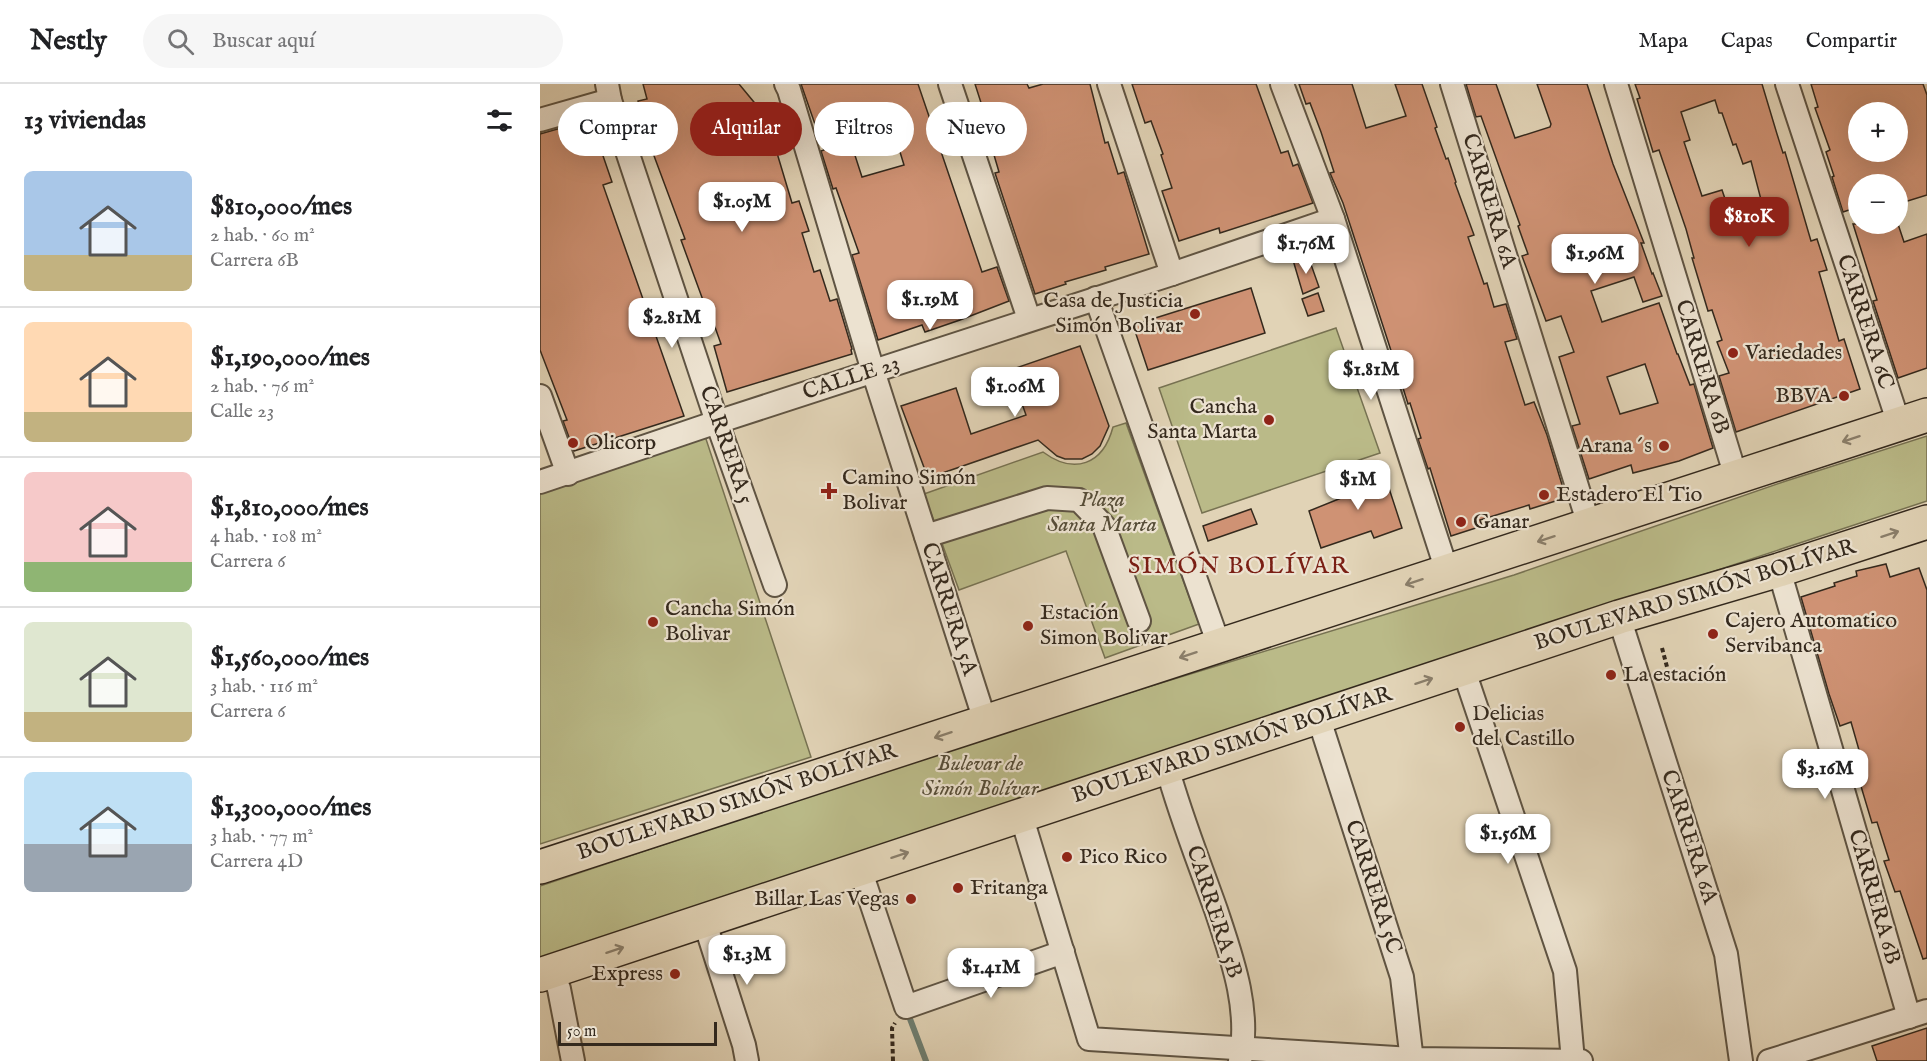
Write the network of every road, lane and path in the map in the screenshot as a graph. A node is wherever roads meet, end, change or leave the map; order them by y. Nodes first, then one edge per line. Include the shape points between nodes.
1 (786, 84) edge
2 (950, 84) edge
3 (1109, 84) edge
4 (1282, 84) edge
5 (1452, 84) edge
6 (1616, 84) edge
7 (1787, 84) edge
8 (608, 92) edge
9 (540, 120) edge
10 (1333, 219) junction
11 (1172, 274) junction
12 (1096, 298) junction
13 (1029, 320) junction
14 (873, 371) junction
15 (540, 396) edge
16 (1913, 419) edge
17 (717, 422) junction
18 (568, 474) junction
19 (1736, 477) junction
20 (540, 482) edge
21 (1589, 525) junction
22 (1926, 525) edge
23 (926, 536) junction
24 (1779, 570) junction
25 (1447, 571) junction
26 (775, 585) dead end
27 (1619, 616) junction
28 (1139, 621) dead end
29 (1219, 645) junction
30 (1662, 648) dead end
31 (1666, 667) dead end
32 (1463, 668) junction
33 (1318, 716) junction
34 (985, 721) junction
35 (1167, 767) junction
36 (1021, 815) junction
37 (540, 867) edge
38 (860, 868) junction
39 (704, 920) junction
40 (1063, 952) junction
41 (546, 973) edge
42 (906, 1007) junction
43 (1918, 1014) edge
44 (1242, 1055) edge
45 (1412, 1060) edge
46 (573, 1061) edge
47 (747, 1061) edge
48 (893, 1061) edge
49 (1573, 1061) edge
50 (1581, 1061) edge
51 (1741, 1061) edge
52 (1769, 1061) edge

1 - 14 street, CARRERA 5A
2 - 13 street
3 - 11 street
4 - 10 street
5 - 21 street, CARRERA 6A
6 - 19 street, CARRERA 6B
7 - 16 street, CARRERA 6C
8 - 9 street
8 - 17 street, CARRERA 5
10 - 11 street, CALLE 23
10 - 25 street
11 - 12 street, CALLE 23
12 - 13 street, CALLE 23
12 - 29 street
13 - 14 street, CALLE 23
14 - 17 street, CALLE 23
14 - 23 street, CARRERA 5A
15 - 18 street
16 -> 19 highway, BOULEVARD SIMÓN BOLÍVAR
17 - 18 street, CALLE 23
17 - 26 street, CARRERA 5
18 - 20 street, CALLE 23
19 - 21 highway, BOULEVARD SIMÓN BOLÍVAR
21 -> 25 highway, BOULEVARD SIMÓN BOLÍVAR
24 -> 22 highway, BOULEVARD SIMÓN BOLÍVAR
23 - 28 street via 1047,498 1079,500 1104,526
23 - 34 street, CARRERA 5A
24 - 27 highway, BOULEVARD SIMÓN BOLÍVAR
24 - 43 street, CARRERA 6B
25 -> 29 highway, BOULEVARD SIMÓN BOLÍVAR
27 - 32 highway, BOULEVARD SIMÓN BOLÍVAR
27 - 51 street, CARRERA 6A via 1726,954
29 -> 34 highway, BOULEVARD SIMÓN BOLÍVAR
30 - 31 path
33 -> 32 highway, BOULEVARD SIMÓN BOLÍVAR
32 - 49 street via 1565,971
33 - 35 highway, BOULEVARD SIMÓN BOLÍVAR
33 - 45 street, CARRERA 5C via 1402,977
34 -> 37 highway, BOULEVARD SIMÓN BOLÍVAR
35 - 36 highway, BOULEVARD SIMÓN BOLÍVAR
35 - 44 street, CARRERA 5B via 1233,959 1242,1006
38 -> 36 highway, BOULEVARD SIMÓN BOLÍVAR
36 - 40 street
38 - 39 highway, BOULEVARD SIMÓN BOLÍVAR
38 - 42 street
41 -> 39 highway, BOULEVARD SIMÓN BOLÍVAR
39 - 47 street
40 - 42 street
40 - 44 street via 1089,1039
41 - 46 street via 559,989
42 - 48 path via 892,1028
43 - 52 street
44 - 45 street
45 - 49 street
49 - 50 street

